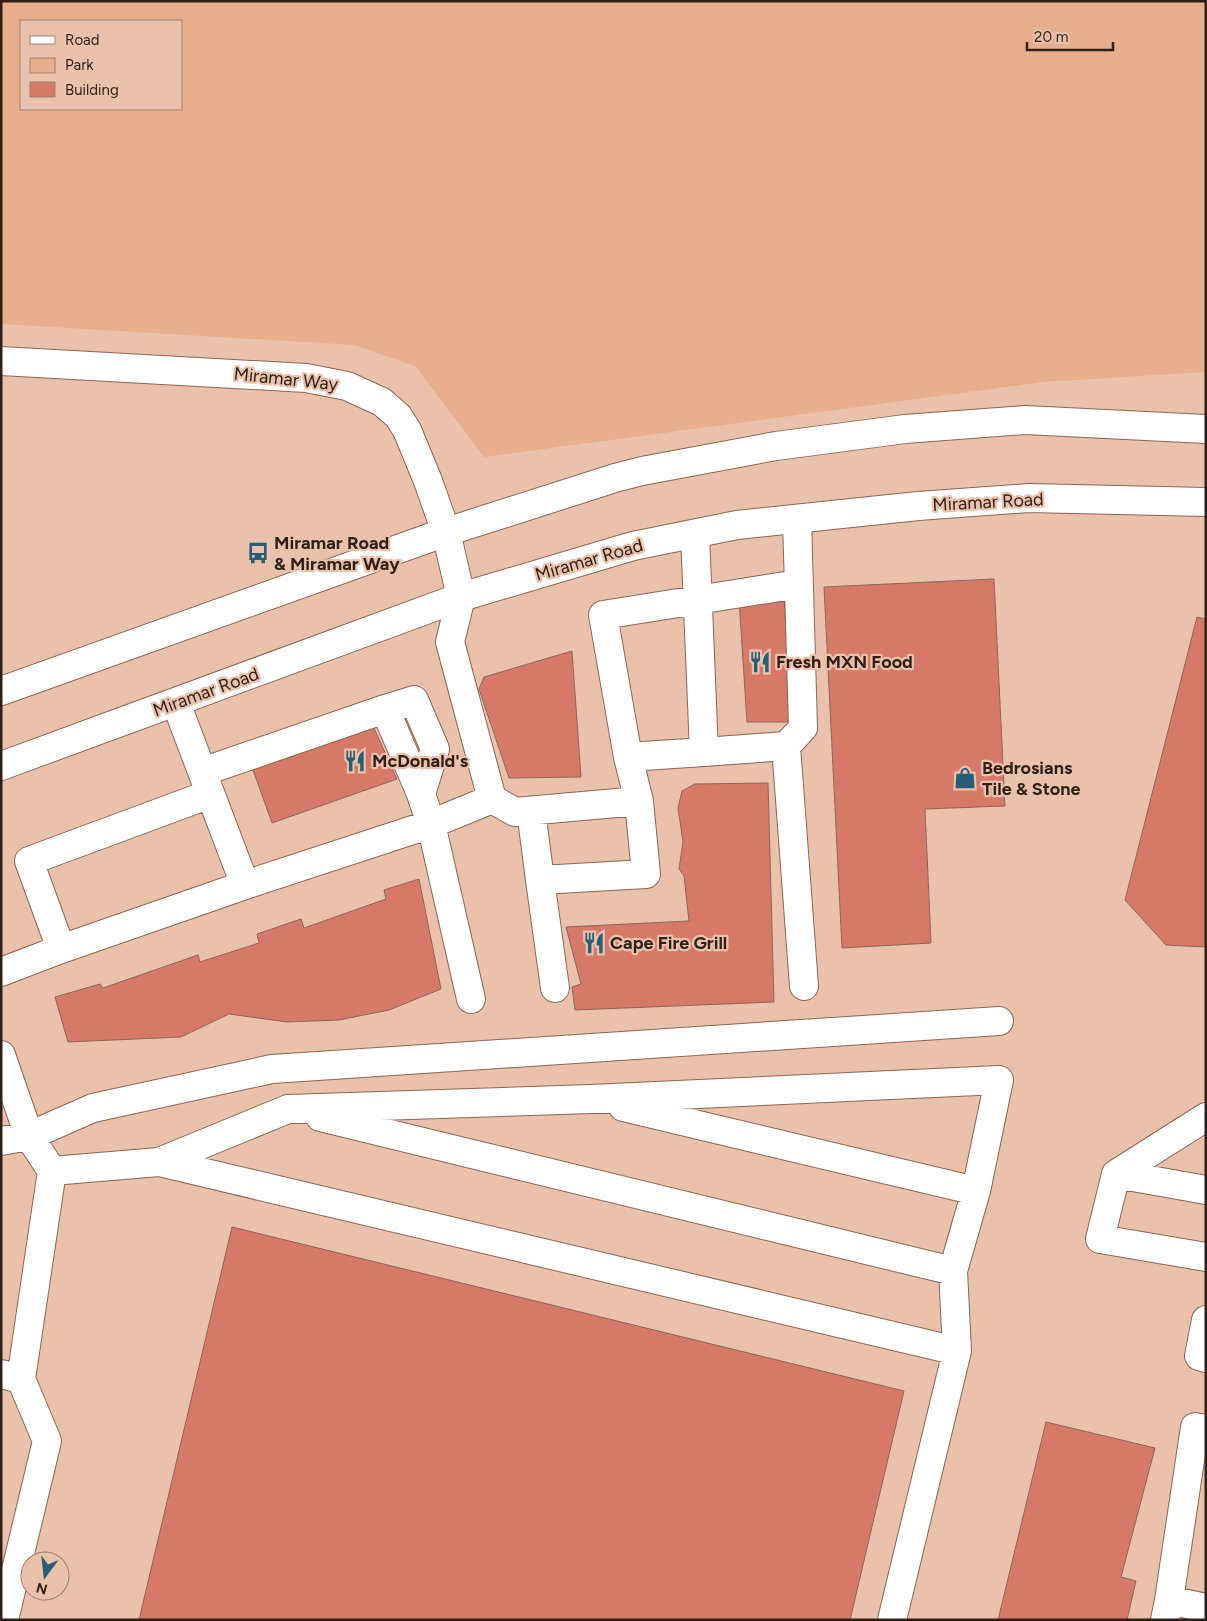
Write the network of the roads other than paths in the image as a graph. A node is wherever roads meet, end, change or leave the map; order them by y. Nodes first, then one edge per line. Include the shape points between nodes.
1 (1, 361) edge
2 (1206, 429) edge
3 (1206, 502) edge
4 (797, 519) junction
5 (446, 532) junction
6 (695, 534) junction
7 (798, 584) junction
8 (461, 598) junction
9 (696, 600) junction
10 (1, 691) edge
11 (176, 702) junction
12 (786, 746) junction
13 (704, 752) junction
14 (628, 757) junction
15 (1, 766) edge
16 (206, 783) junction
17 (492, 799) junction
18 (639, 801) junction
19 (531, 810) junction
20 (430, 824) junction
21 (540, 880) junction
22 (245, 886) junction
23 (61, 949) junction
24 (1, 972) edge
25 (804, 986) dead end
26 (555, 988) dead end
27 (471, 999) dead end
28 (1000, 1021) dead end
29 (1, 1055) edge
30 (591, 1099) junction
31 (288, 1109) junction
32 (1206, 1117) edge
33 (29, 1136) junction
34 (1, 1141) edge
35 (159, 1162) junction
36 (52, 1172) junction
37 (1116, 1174) junction
38 (1206, 1190) edge
39 (976, 1191) junction
40 (1206, 1257) edge
41 (953, 1272) junction
42 (1206, 1320) edge
43 (957, 1351) junction
44 (1206, 1358) edge
45 (11, 1377) edge
46 (1206, 1429) edge
47 (1206, 1608) edge
48 (1167, 1610) edge
49 (4, 1620) edge
50 (892, 1620) edge

1 - 5 main road, Miramar Way via 306,378 347,386 382,402 398,416 407,430
2 - 5 main road via 1025,420 905,429 794,444 624,476
3 - 4 main road, Miramar Road via 1029,498
4 - 6 main road, Miramar Road via 737,525
4 - 7 main road
5 - 8 main road, Miramar Way
5 - 10 main road
6 - 8 main road, Miramar Road via 632,546
6 - 9 main road
7 - 9 main road
7 - 12 main road via 803,728
8 - 11 main road, Miramar Road
8 - 17 main road via 450,642
9 - 13 main road
9 - 14 main road via 603,615
11 - 15 main road, Miramar Road
11 - 16 main road
12 - 13 main road
12 - 25 main road
13 - 14 main road
14 - 18 main road
16 - 20 main road via 414,700 435,749 421,794
16 - 22 main road
16 - 23 main road via 29,861
17 - 19 main road via 515,812
17 - 20 main road
18 - 19 main road
18 - 21 main road via 646,874
19 - 21 main road
20 - 22 main road
20 - 27 main road
21 - 26 main road
22 - 23 main road
23 - 24 main road
28 - 33 main road via 272,1069 93,1108
29 - 33 main road
30 - 31 main road
30 - 39 main road
30 - 39 main road via 999,1080
31 - 35 main road
31 - 41 main road
32 - 37 main road
33 - 34 main road
33 - 36 main road
35 - 36 main road
35 - 43 main road
36 - 45 main road
37 - 38 main road
37 - 40 main road via 1100,1239
39 - 41 main road
41 - 43 main road
42 - 44 main road via 1199,1356
43 - 50 main road
45 - 49 main road via 47,1441
46 - 48 main road via 1195,1427
47 - 48 main road

